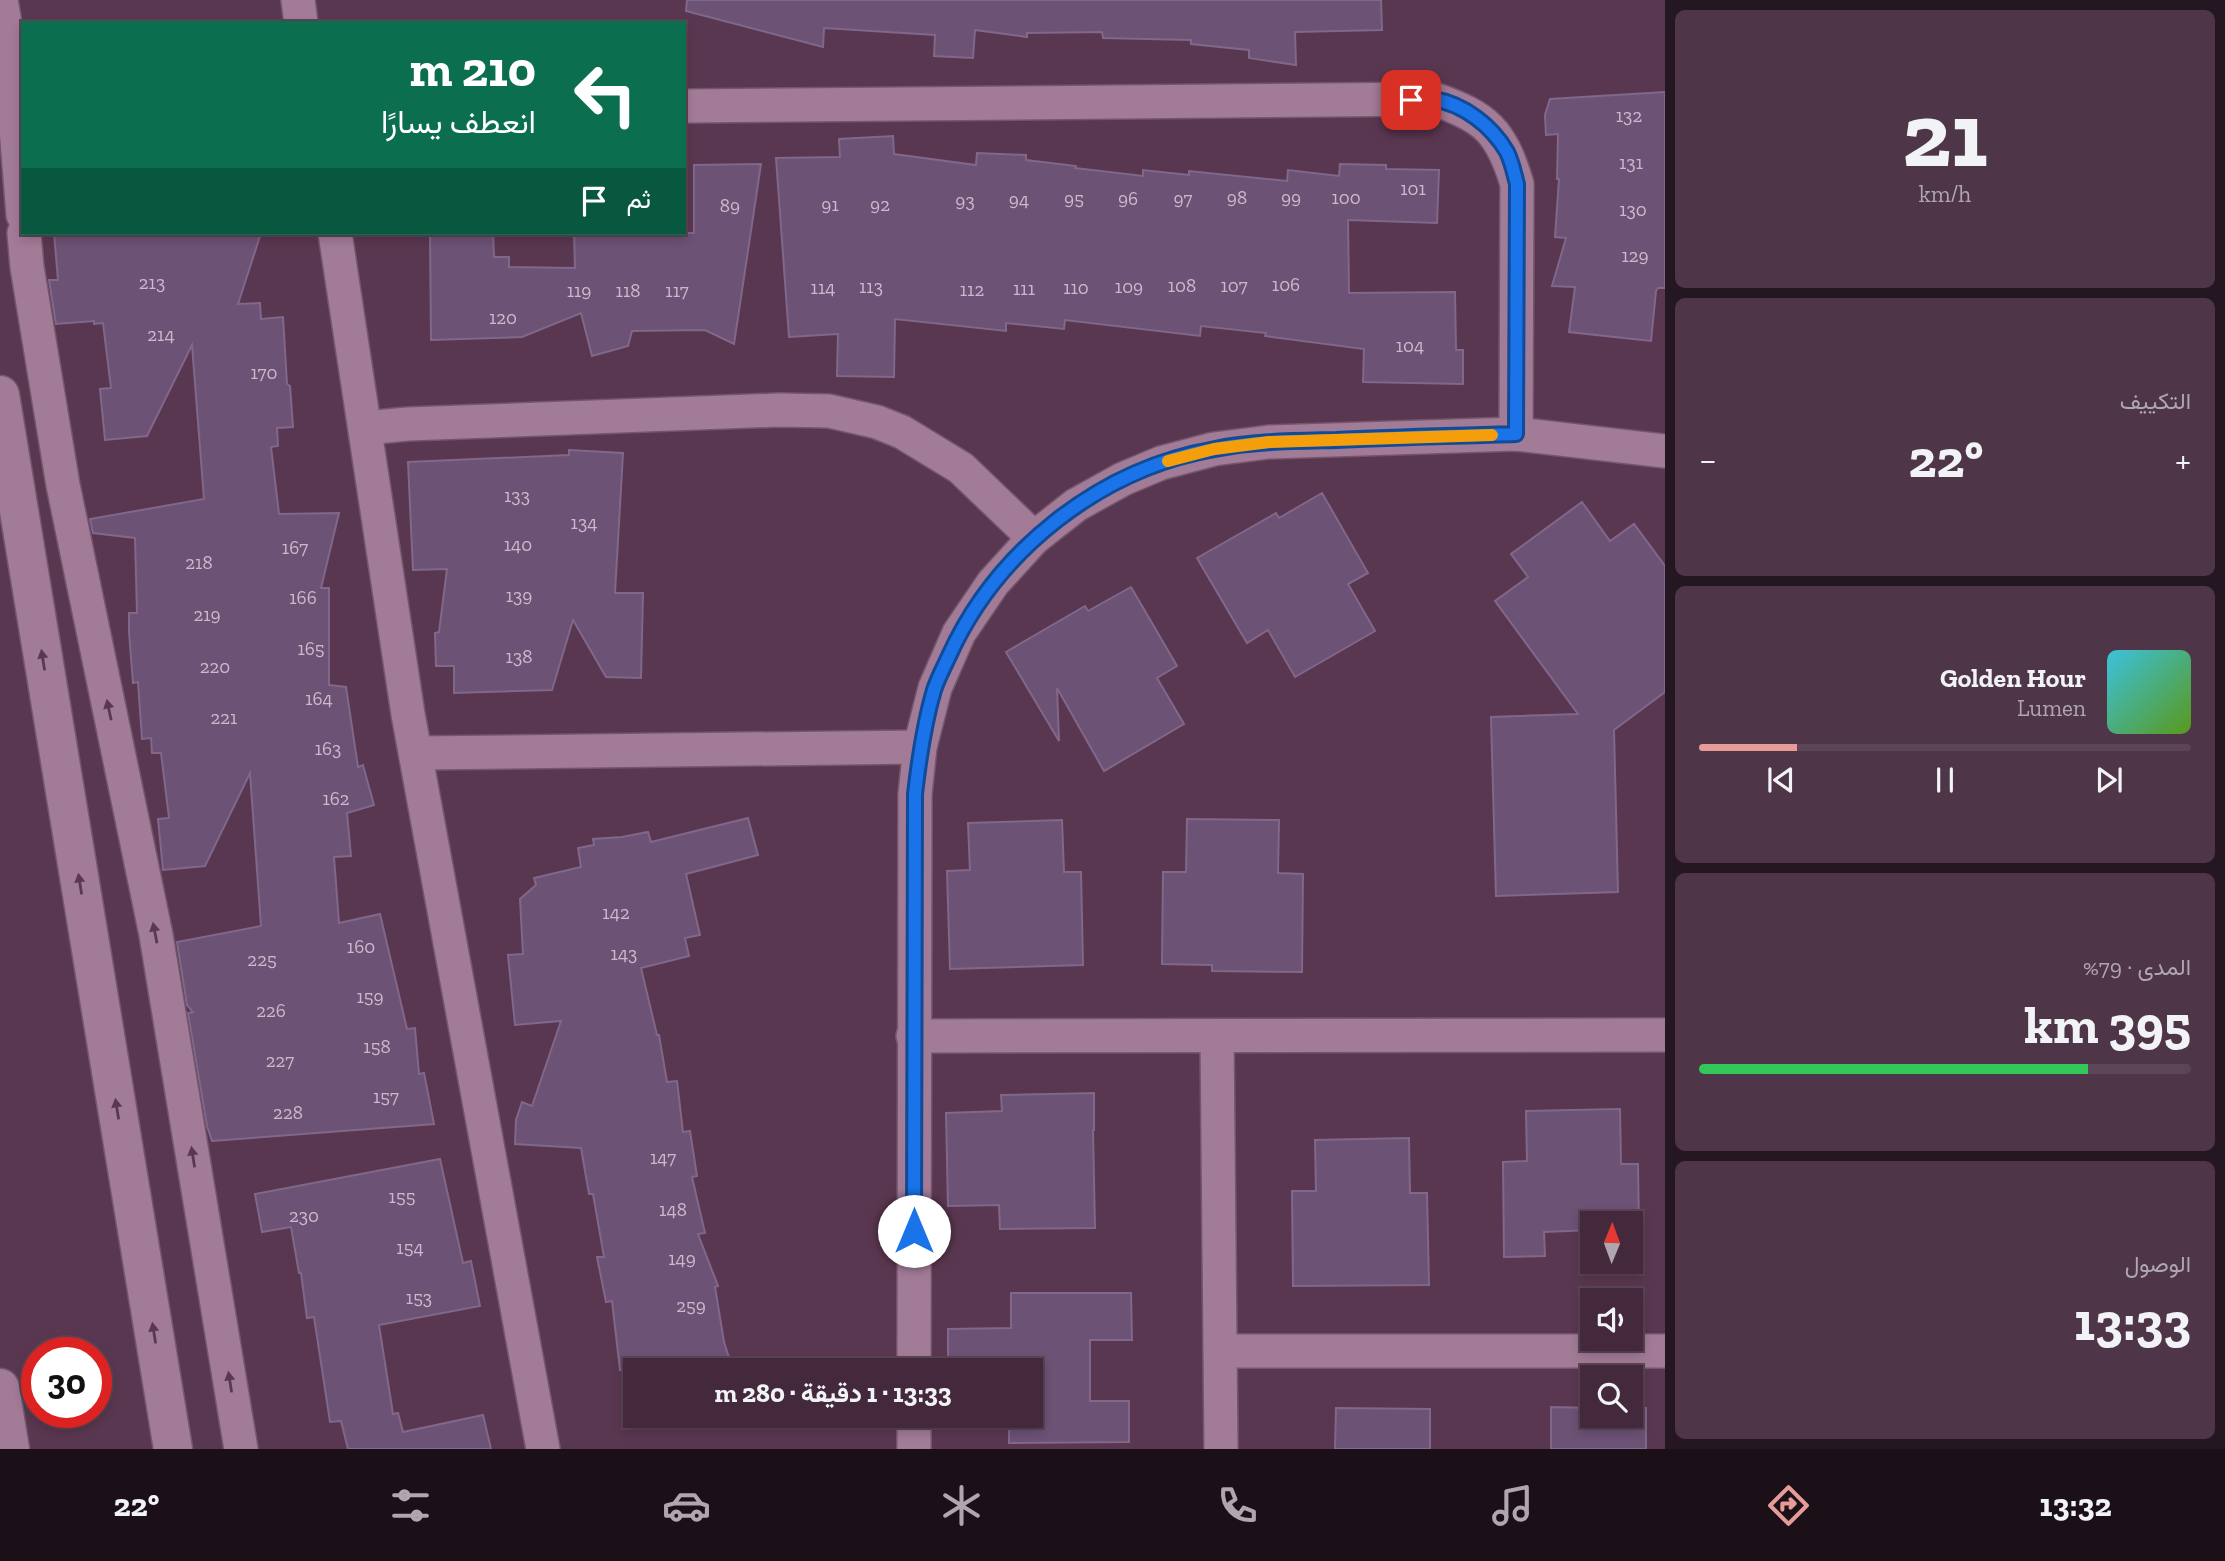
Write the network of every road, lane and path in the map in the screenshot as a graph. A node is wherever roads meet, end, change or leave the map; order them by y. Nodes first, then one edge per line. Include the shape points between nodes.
1 (2, 0) edge
2 (298, 0) edge
3 (301, 21) edge
4 (686, 106) edge
5 (21, 190) edge
6 (24, 235) edge
7 (335, 235) edge
8 (0, 395) edge
9 (365, 428) junction
10 (1516, 434) junction
11 (1665, 451) edge
12 (1034, 538) junction
13 (920, 747) junction
14 (416, 753) junction
15 (1665, 1035) edge
16 (913, 1036) junction
17 (1217, 1036) junction
18 (1221, 1350) junction
19 (1665, 1351) edge
20 (914, 1358) edge
21 (0, 1388) edge
22 (914, 1428) edge
23 (10, 1449) edge
24 (173, 1449) edge
25 (241, 1449) edge
26 (543, 1449) edge
27 (914, 1449) edge
28 (1221, 1449) edge

1 - 5 street
2 - 3 street
4 - 10 street via 1434,99 1464,110 1490,128 1508,154 1517,184
25 -> 6 street via 156,935 63,485
7 - 9 street
24 -> 8 street
9 - 12 street via 829,411 902,432 961,468
9 - 14 street
10 - 11 street
10 - 12 street via 1269,442 1214,449 1123,479 1076,505
12 - 13 street via 993,583 960,633 935,688
13 - 14 street
13 - 16 street via 915,794
14 - 26 street
15 - 17 street
16 - 17 street
16 - 20 street
17 - 18 street
18 - 19 street
18 - 28 street
21 - 23 street
22 - 27 street

